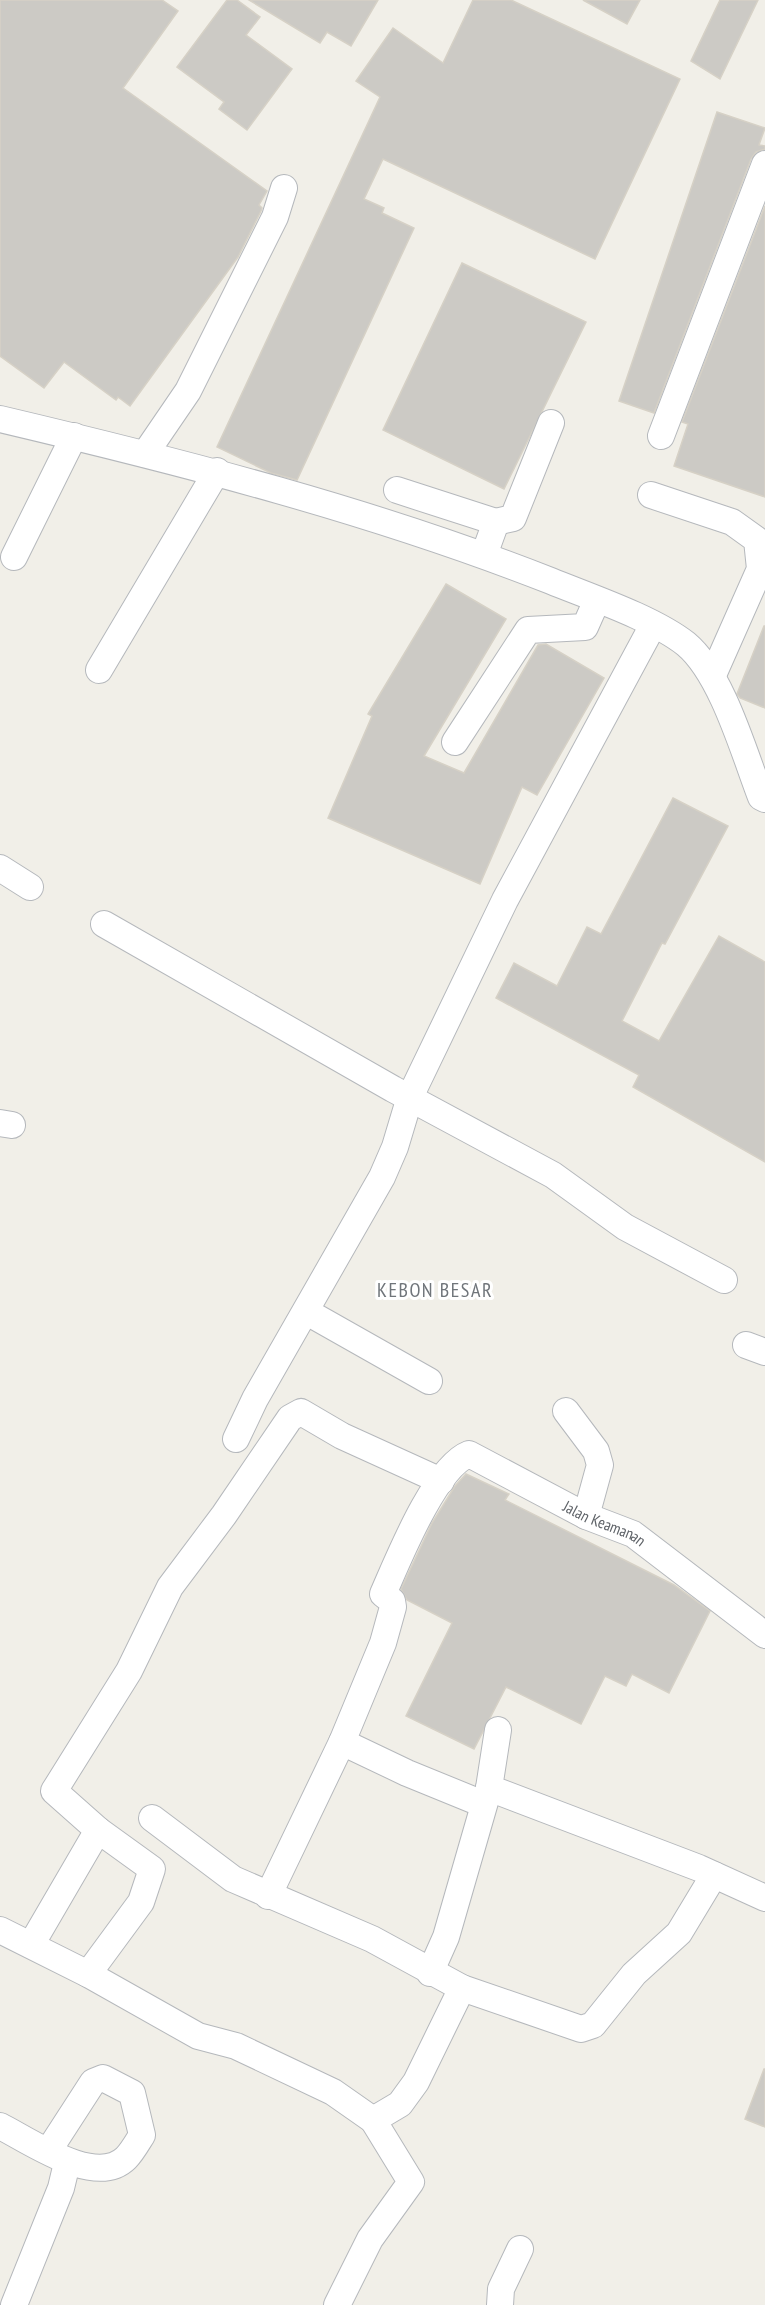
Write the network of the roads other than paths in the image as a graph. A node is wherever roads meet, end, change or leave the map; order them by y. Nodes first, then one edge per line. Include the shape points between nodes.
1 (765, 164) edge
2 (285, 188) dead end
3 (0, 419) edge
4 (551, 423) dead end
5 (74, 436) junction
6 (662, 436) dead end
7 (145, 454) junction
8 (217, 471) junction
9 (397, 490) dead end
10 (651, 495) dead end
11 (496, 522) junction
12 (484, 555) junction
13 (14, 557) dead end
14 (597, 600) junction
15 (653, 625) junction
16 (99, 670) dead end
17 (712, 675) junction
18 (454, 742) dead end
19 (765, 799) edge
20 (0, 868) edge
21 (30, 887) dead end
22 (104, 924) dead end
23 (410, 1097) junction
24 (724, 1280) dead end
25 (307, 1312) junction
26 (429, 1381) dead end
27 (566, 1411) dead end
28 (236, 1439) dead end
29 (441, 1481) junction
30 (586, 1515) junction
31 (765, 1635) edge
32 (498, 1730) dead end
33 (342, 1742) junction
34 (486, 1796) junction
35 (152, 1818) dead end
36 (98, 1830) junction
37 (714, 1875) junction
38 (268, 1896) junction
39 (765, 1898) edge
40 (0, 1930) edge
41 (31, 1945) junction
42 (430, 1972) junction
43 (88, 1974) junction
44 (462, 1988) junction
45 (373, 2120) junction
46 (0, 2126) edge
47 (520, 2249) dead end
48 (14, 2305) edge
49 (337, 2305) edge
50 (500, 2305) edge

1 - 6 street
2 - 7 street via 275,217 188,392
3 - 5 street
4 - 11 street via 513,519
5 - 7 street
5 - 13 street
7 - 8 street
8 - 12 street
8 - 16 street
9 - 11 street
10 - 17 street via 732,522 758,540 760,569
11 - 12 street
12 - 14 street
14 - 15 street
14 - 18 street via 585,627 528,630
15 - 17 street via 686,644
15 - 23 street via 505,900
17 - 19 street
20 - 21 street
22 - 23 street
23 - 24 street via 553,1175 625,1227
23 - 25 street via 382,1177
25 - 26 street
25 - 28 street
27 - 30 street via 596,1451 600,1465
29 - 30 street, Jalan Keamanan via 457,1458 469,1454
29 - 33 street, Jalan Keamanan via 424,1506 383,1594 392,1601 392,1619
29 - 36 street via 342,1436 301,1412 290,1418 170,1587 129,1671 54,1791
30 - 31 street, Jalan Keamanan via 633,1534
32 - 34 street
33 - 34 street via 407,1773
33 - 38 street
34 - 37 street
34 - 42 street via 446,1937
35 - 38 street via 233,1879
36 - 41 street
36 - 43 street via 152,1869 141,1902
37 - 39 street
37 - 44 street via 679,1933 634,1974 593,2025 581,2029
38 - 42 street via 372,1939
40 - 41 street
41 - 43 street
42 - 44 street
43 - 45 street via 198,2036 236,2046 333,2092
44 - 45 street via 416,2082 400,2104
45 - 49 street via 411,2182 370,2240
46 - 48 street via 58,2157 61,2188
47 - 50 street via 501,2289

